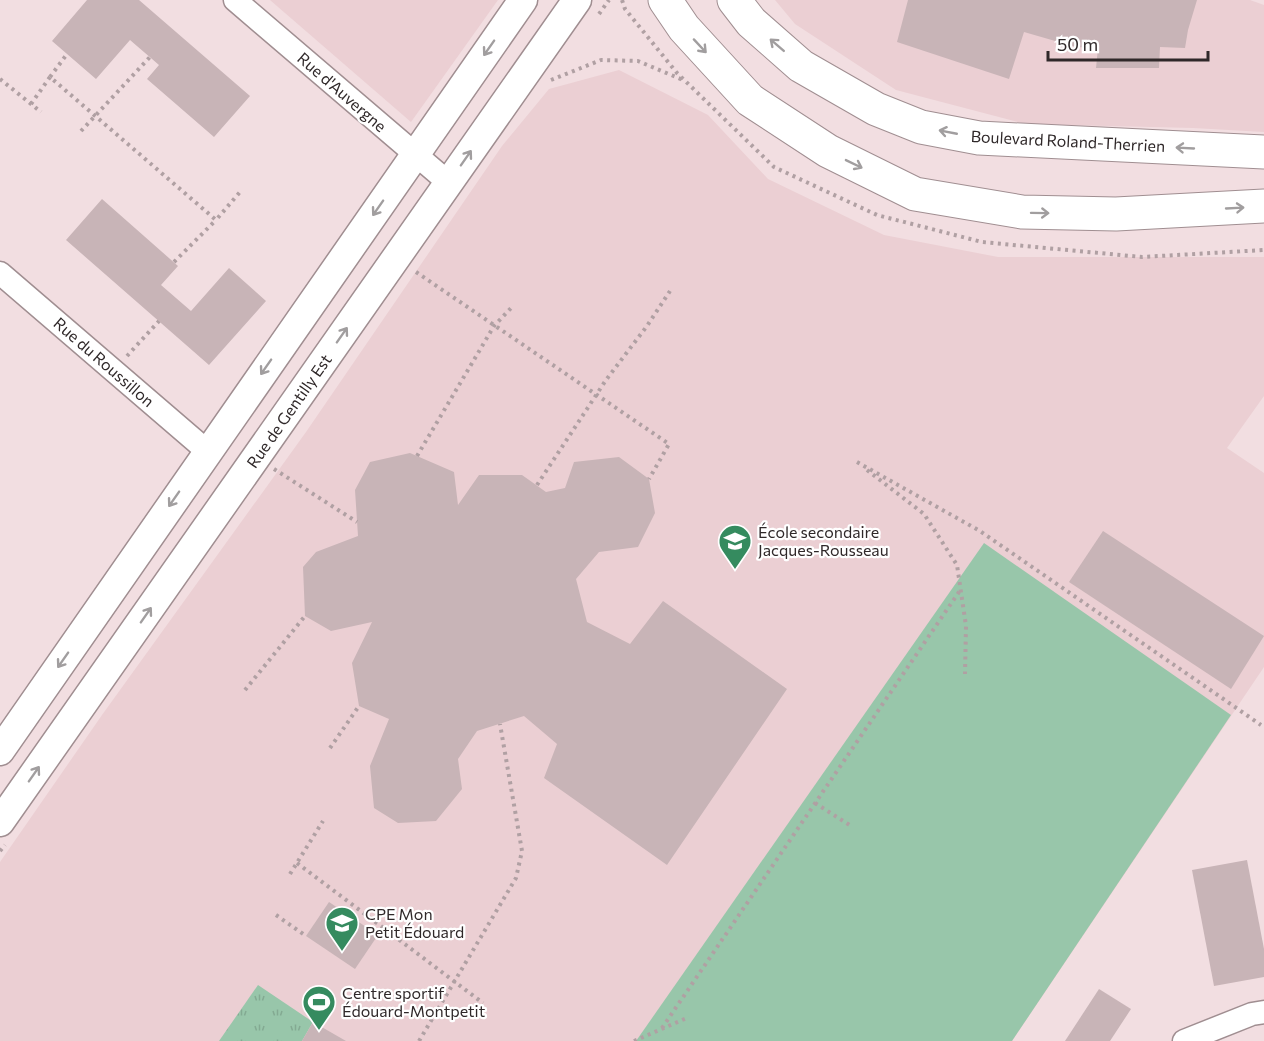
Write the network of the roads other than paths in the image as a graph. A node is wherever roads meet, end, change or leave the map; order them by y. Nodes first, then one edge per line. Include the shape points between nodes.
1 (235, 0) edge
2 (523, 0) edge
3 (577, 0) edge
4 (665, 0) edge
5 (734, 0) edge
6 (1264, 152) edge
7 (415, 154) junction
8 (448, 183) junction
9 (1264, 206) edge
10 (0, 273) edge
11 (207, 451) junction
12 (0, 751) edge
13 (0, 822) edge
14 (1264, 1012) edge
15 (1189, 1040) edge

1 - 7 street, Rue d'Auvergne
2 -> 7 street
8 -> 3 street, Rue de Gentilly Est
4 -> 9 main road via 684,28 750,100 828,151 915,194 1022,212 1116,214
6 -> 5 main road, Boulevard Roland-Therrien via 979,138 921,127 876,109 801,66 751,22
7 - 8 street, Rue d'Auvergne
7 -> 11 street
13 -> 8 street, Rue de Gentilly Est
10 - 11 street, Rue du Roussillon
11 -> 12 street
14 - 15 street

